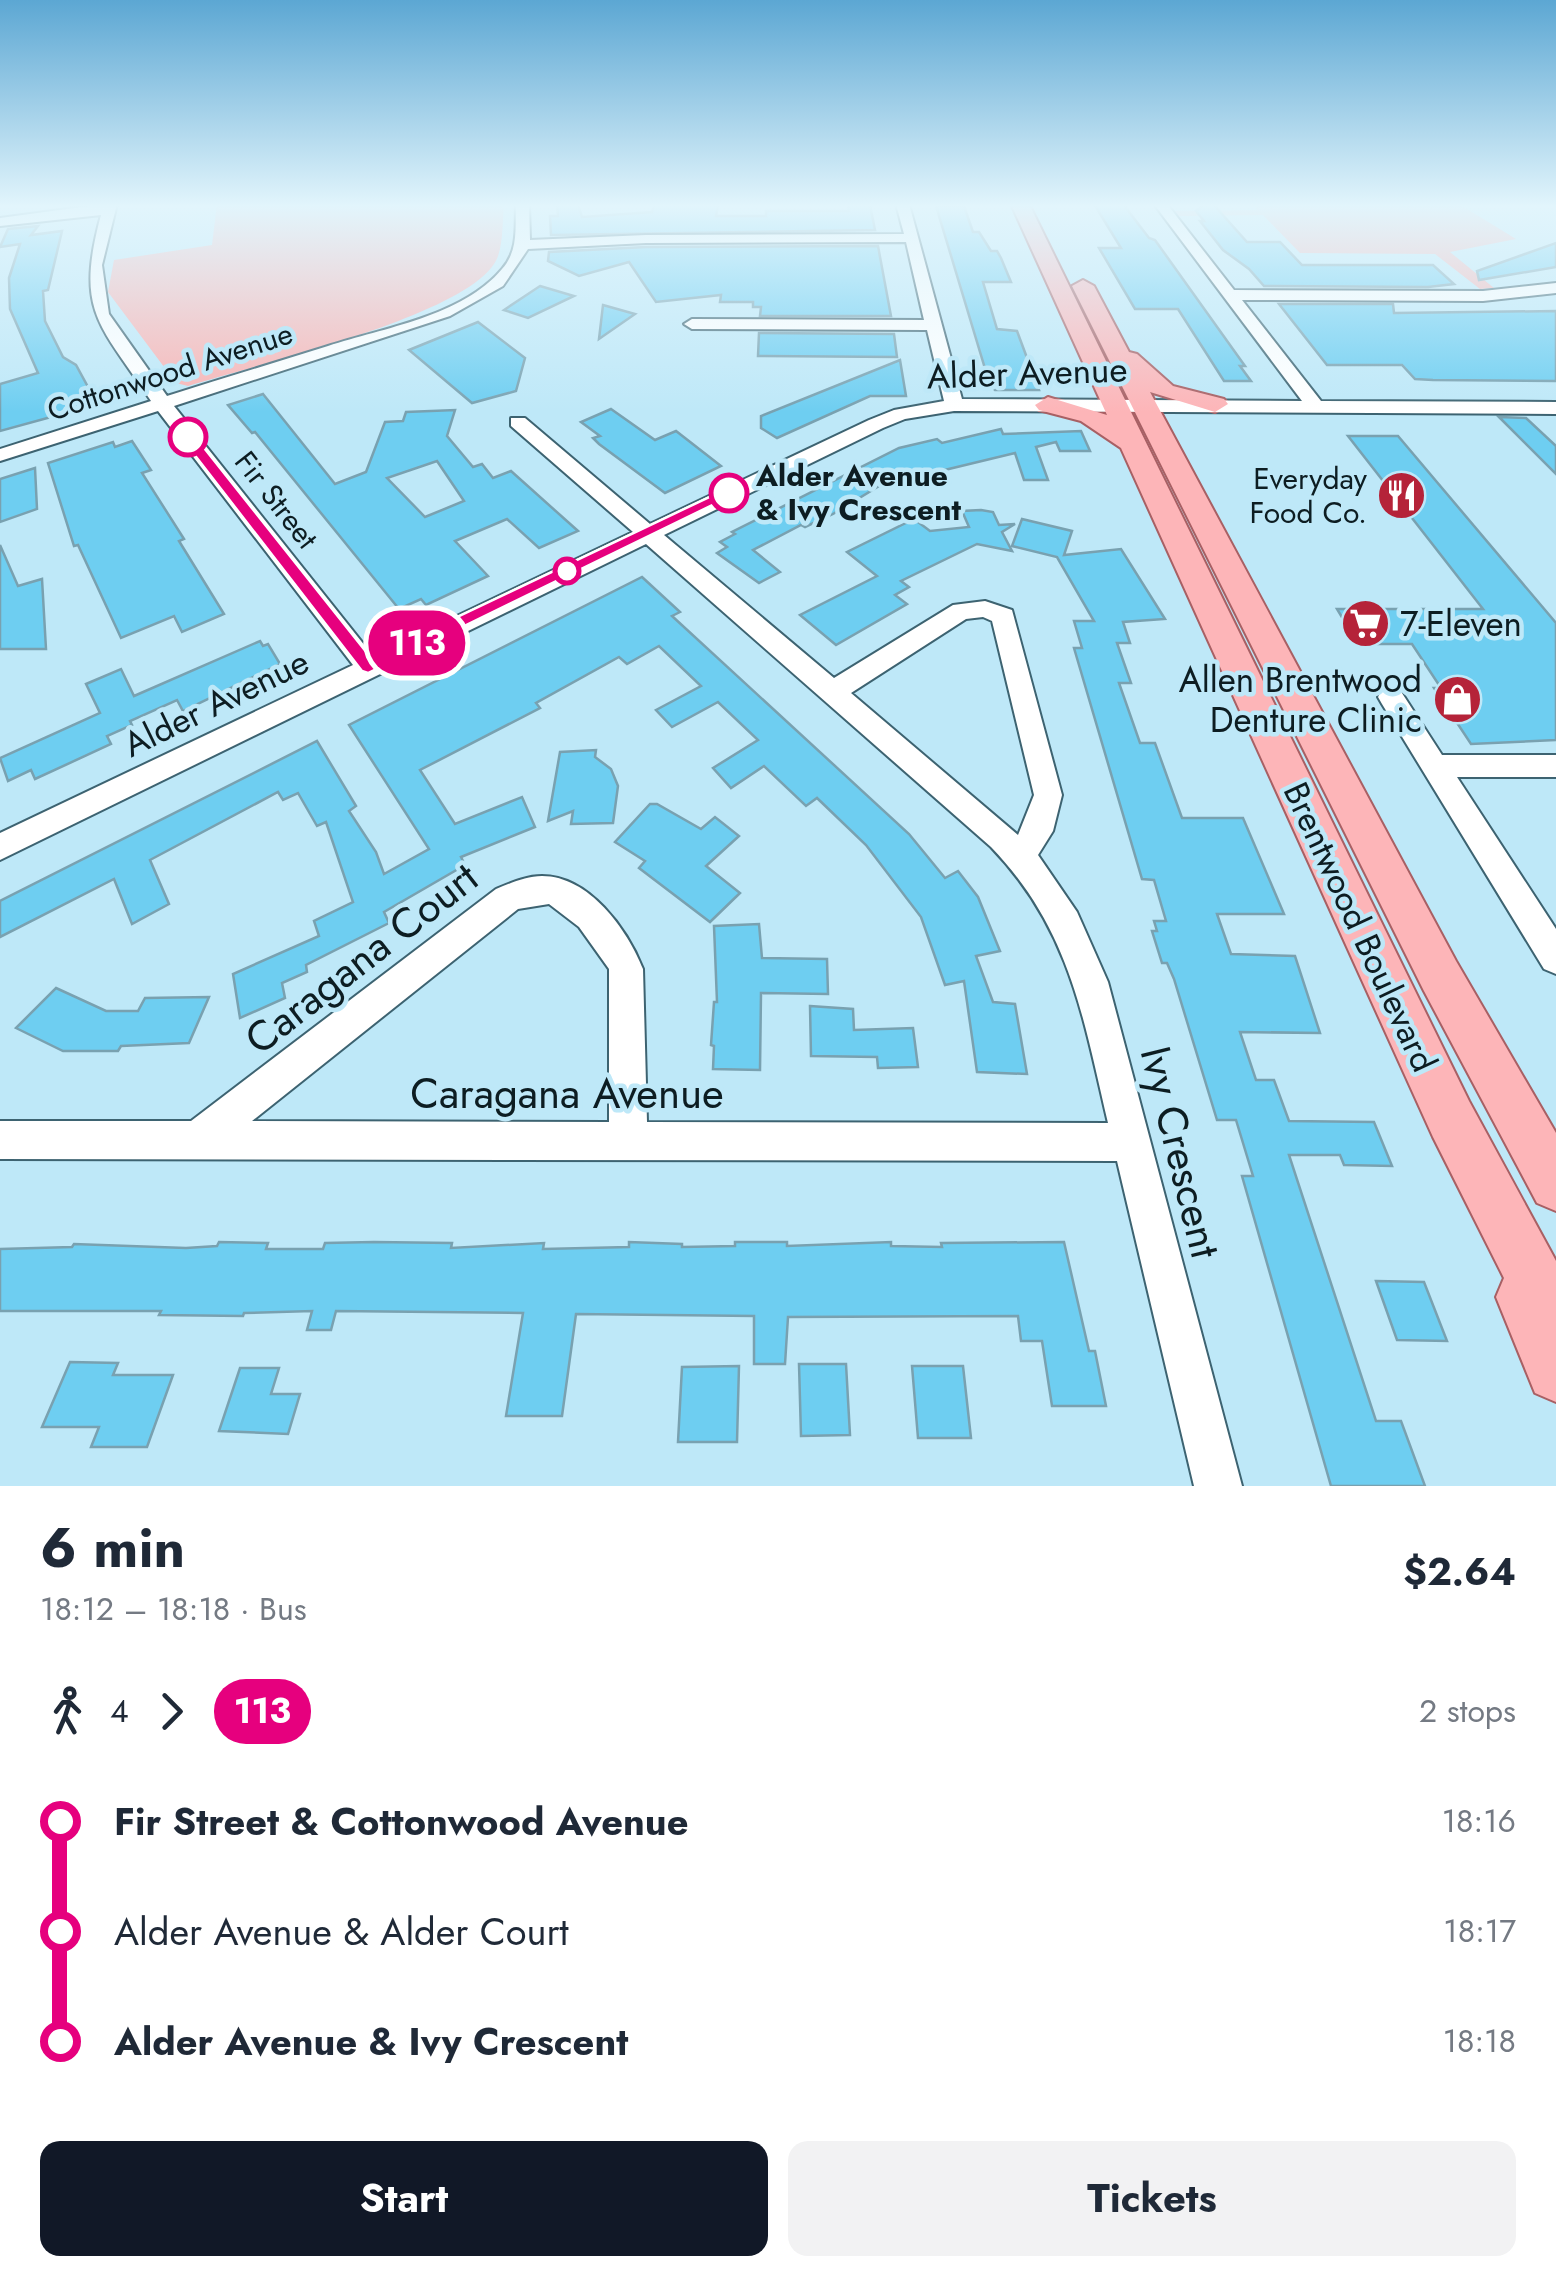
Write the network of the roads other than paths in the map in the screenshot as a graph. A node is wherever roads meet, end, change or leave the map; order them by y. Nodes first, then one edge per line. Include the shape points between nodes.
1 (96, 273) edge
2 (506, 273) edge
3 (921, 273) edge
4 (1051, 273) edge
5 (1076, 273) edge
6 (1215, 273) edge
7 (1556, 288) edge
8 (1232, 295) junction
9 (692, 324) dead end
10 (934, 325) junction
11 (1115, 348) junction
12 (1086, 350) junction
13 (162, 402) junction
14 (1215, 404) junction
15 (954, 405) junction
16 (1048, 405) junction
17 (1316, 408) junction
18 (1556, 408) edge
19 (518, 422) dead end
20 (1138, 424) junction
21 (0, 455) edge
22 (646, 533) junction
23 (368, 666) junction
24 (834, 692) junction
25 (1391, 697) dead end
26 (1434, 766) junction
27 (1556, 766) edge
28 (0, 848) edge
29 (1020, 855) junction
30 (1556, 958) edge
31 (1451, 1119) junction
32 (0, 1140) edge
33 (198, 1140) junction
34 (628, 1140) junction
35 (1134, 1142) junction
36 (1556, 1184) edge
37 (1556, 1320) edge
38 (1556, 1372) edge
39 (1218, 1486) edge

1 - 13 street, Fir Street via 101,314
2 - 13 street, Cottonwood Avenue via 481,296 430,318
3 - 10 street
4 - 12 main road, Brentwood Boulevard
5 - 11 main road, Brentwood Boulevard
6 - 8 street
7 - 8 street via 1484,296
8 - 17 street
9 - 10 street
10 - 15 street
11 - 14 main road via 1164,390
11 - 20 main road, Brentwood Boulevard
12 - 16 main road via 1090,388
12 - 20 main road, Brentwood Boulevard
13 - 21 street, Cottonwood Avenue
13 - 23 street, Fir Street
14 - 17 street, Alder Avenue
14 - 20 street, Alder Avenue
14 - 20 main road via 1184,419
15 - 16 street, Alder Avenue
15 - 22 street, Alder Avenue via 876,424
16 - 20 street, Alder Avenue
16 - 20 main road
17 - 18 street, Alder Avenue
19 - 22 street, Ivy Crescent
20 - 31 main road, Brentwood Boulevard
20 - 36 main road, Brentwood Boulevard
22 - 23 street, Alder Avenue
22 - 24 street, Ivy Crescent
23 - 28 street, Alder Avenue
24 - 29 street, Ivy Crescent
24 - 29 street via 961,611 1003,616 1048,795 1038,832
25 - 26 street
26 - 27 street
26 - 30 street
29 - 35 street, Ivy Crescent via 1080,950
31 - 37 main road, Brentwood Boulevard
31 - 38 main road
32 - 33 street, Caragana Avenue
33 - 34 street, Caragana Avenue
33 - 34 street, Caragana Court via 507,900 526,890 548,890 580,904 622,956
34 - 35 street, Caragana Avenue
35 - 39 street, Ivy Crescent

